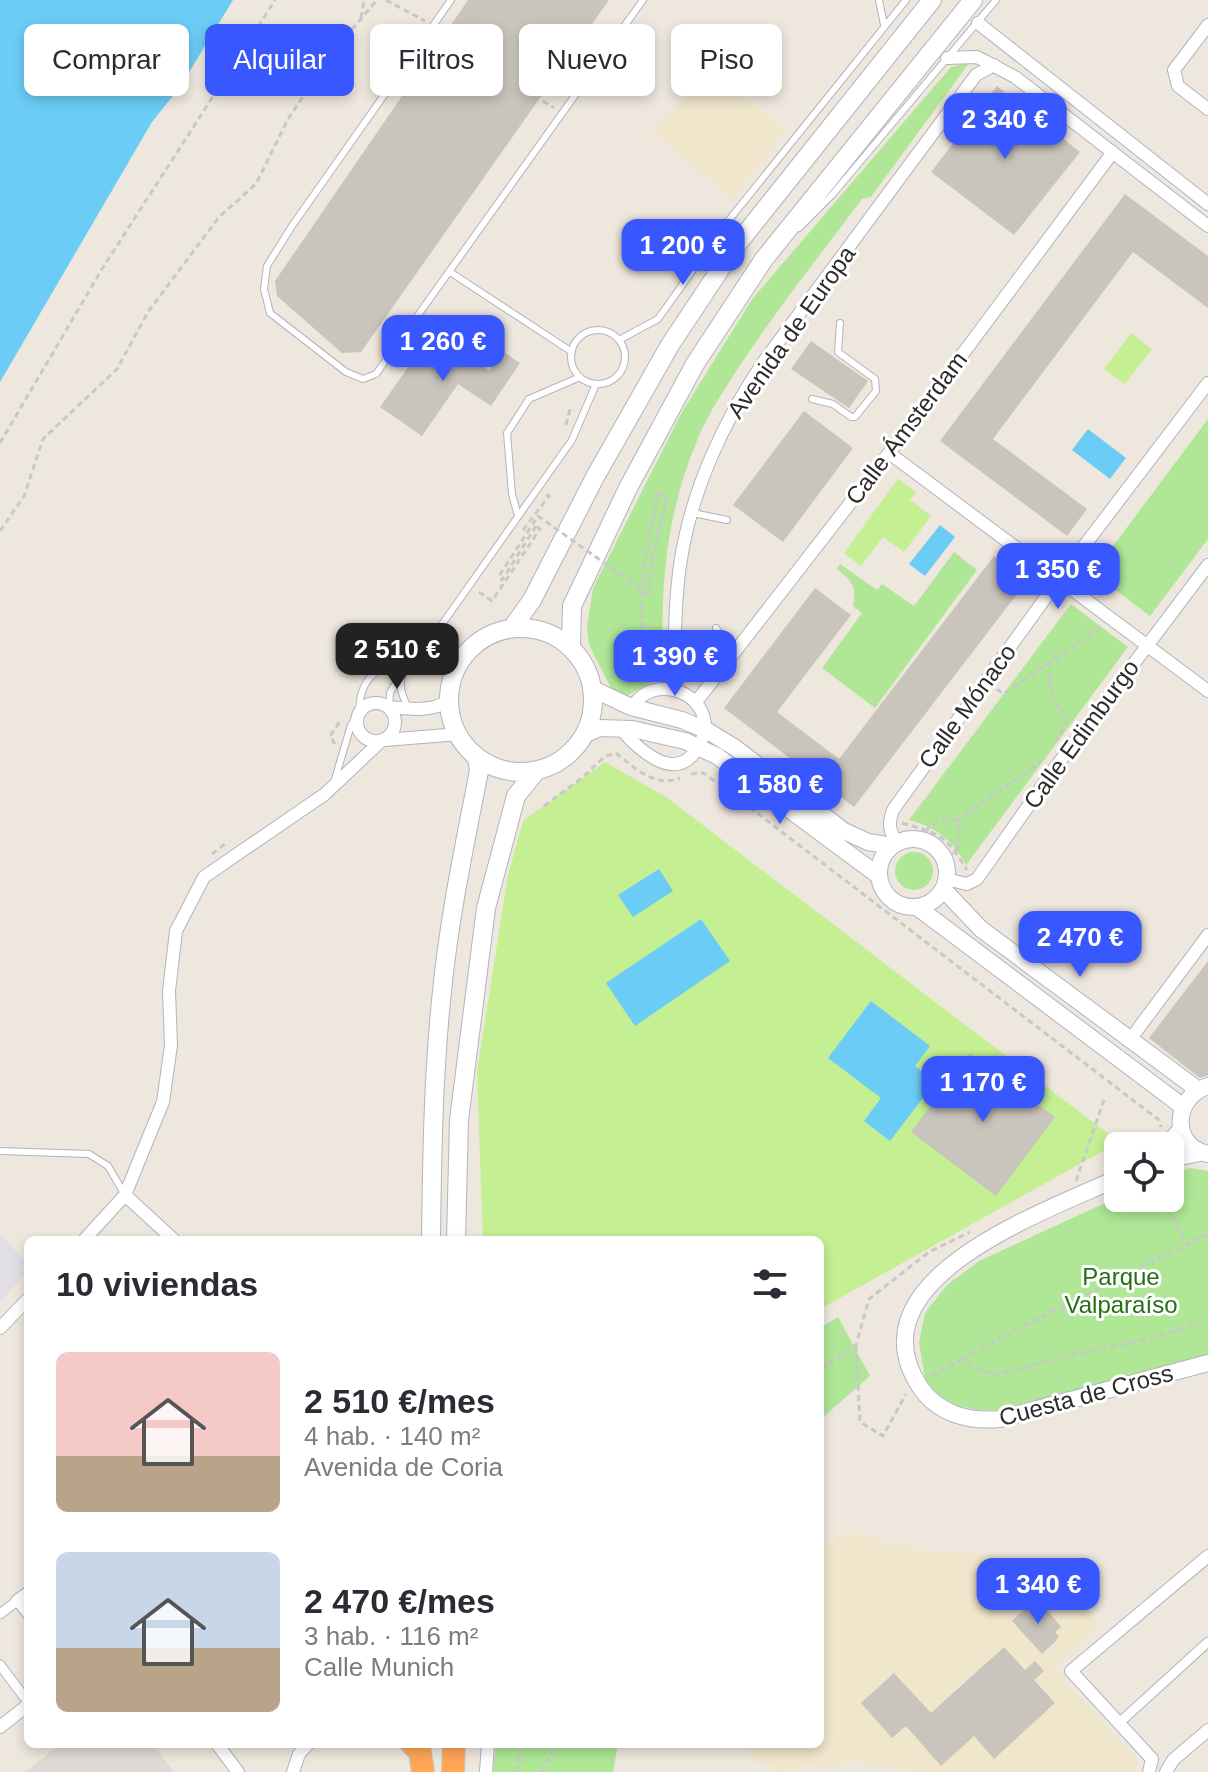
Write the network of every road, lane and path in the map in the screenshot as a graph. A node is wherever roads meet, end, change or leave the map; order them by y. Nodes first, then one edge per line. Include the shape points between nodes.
1 (275, 0) edge
2 (364, 0) edge
3 (377, 0) edge
4 (386, 0) edge
5 (451, 0) edge
6 (643, 0) edge
7 (879, 0) edge
8 (906, 0) edge
9 (932, 0) edge
10 (973, 0) edge
11 (996, 0) edge
12 (361, 18) junction
13 (978, 23) junction
14 (430, 24) edge
15 (434, 24) edge
16 (884, 25) junction
17 (1208, 25) edge
18 (947, 58) junction
19 (994, 65) junction
20 (384, 96) edge
21 (1208, 109) edge
22 (1113, 152) junction
23 (1208, 204) edge
24 (1208, 226) edge
25 (450, 272) junction
26 (752, 277) junction
27 (840, 323) dead end
28 (619, 340) junction
29 (572, 352) junction
30 (580, 377) junction
31 (1208, 383) edge
32 (596, 384) junction
33 (812, 399) dead end
34 (0, 443) edge
35 (889, 453) junction
36 (693, 513) junction
37 (518, 517) junction
38 (727, 520) dead end
39 (980, 521) junction
40 (0, 531) edge
41 (972, 532) dead end
42 (1208, 565) edge
43 (1059, 579) junction
44 (477, 590) dead end
45 (1110, 617) junction
46 (512, 628) junction
47 (716, 628) dead end
48 (668, 643) junction
49 (1147, 645) junction
50 (426, 647) junction
51 (571, 647) junction
52 (733, 654) junction
53 (1050, 663) junction
54 (403, 672) junction
55 (985, 680) junction
56 (593, 689) junction
57 (674, 689) junction
58 (1208, 691) edge
59 (449, 701) junction
60 (696, 702) junction
61 (389, 707) junction
62 (631, 707) junction
63 (409, 709) junction
64 (358, 713) junction
65 (621, 729) junction
66 (706, 730) junction
67 (459, 734) junction
68 (584, 735) junction
69 (383, 740) junction
70 (698, 747) junction
71 (339, 752) dead end
72 (477, 758) junction
73 (1045, 759) junction
74 (1055, 768) junction
75 (537, 770) junction
76 (325, 794) junction
77 (544, 806) dead end
78 (893, 810) junction
79 (956, 821) junction
80 (924, 834) junction
81 (230, 842) dead end
82 (895, 844) junction
83 (207, 861) dead end
84 (947, 870) junction
85 (980, 875) junction
86 (879, 876) junction
87 (917, 907) junction
88 (1208, 935) edge
89 (1129, 1041) junction
90 (1203, 1088) edge
91 (1105, 1097) dead end
92 (1182, 1106) junction
93 (1159, 1120) dead end
94 (1181, 1129) junction
95 (1178, 1132) edge
96 (0, 1151) edge
97 (1204, 1154) edge
98 (1184, 1157) edge
99 (1076, 1181) dead end
100 (1104, 1185) edge
101 (125, 1195) junction
102 (1170, 1212) edge
103 (1208, 1234) edge
104 (88, 1236) edge
105 (170, 1236) edge
106 (431, 1236) edge
107 (456, 1236) edge
108 (1187, 1246) junction
109 (24, 1303) edge
110 (1208, 1320) edge
111 (0, 1328) edge
112 (856, 1345) dead end
113 (963, 1359) junction
114 (1208, 1363) edge
115 (912, 1389) junction
116 (1206, 1561) edge
117 (23, 1597) edge
118 (0, 1614) edge
119 (1208, 1642) edge
120 (0, 1665) edge
121 (24, 1698) edge
122 (24, 1707) edge
123 (1119, 1723) junction
124 (0, 1727) edge
125 (1208, 1730) edge
126 (220, 1748) edge
127 (304, 1748) edge
128 (416, 1748) edge
129 (433, 1748) edge
130 (454, 1748) edge
131 (488, 1748) edge
132 (521, 1748) edge
133 (553, 1748) edge
134 (238, 1772) edge
135 (293, 1772) edge
136 (423, 1772) edge
137 (431, 1772) edge
138 (453, 1772) edge
139 (486, 1772) edge
140 (517, 1772) edge
141 (542, 1772) edge
142 (1149, 1772) edge
143 (1166, 1772) edge

1 - 34 path via 102,269
2 - 12 path
3 - 12 path
4 - 14 path
5 - 15 lane
6 - 25 lane
7 - 16 lane
8 - 16 lane
9 - 46 main road via 710,284 670,345
10 - 26 main road
11 - 13 lane
12 - 40 path via 288,119 256,184 219,217 148,312 117,369 43,439 24,496
13 - 18 lane
13 - 23 street
16 - 28 lane via 725,225 658,319
17 - 21 street via 1174,70 1178,86
18 - 19 street via 977,57
18 - 26 lane via 832,195
19 - 22 street
19 - 36 street, Avenida de Europa via 976,75 751,381 726,426
20 - 25 lane via 267,266 264,289 270,313 346,372 363,379 376,374
22 - 24 street
22 - 35 street, Calle Ámsterdam
25 - 29 lane
26 - 51 main road via 695,364 628,488 572,606
27 - 33 lane via 838,352 875,379 876,391 855,417
28 - 29 lane via 592,331
28 - 32 lane via 623,368 614,379
29 - 30 lane
30 - 32 lane
30 - 37 lane via 529,399 507,433
31 - 43 street, Calle Mónaco
32 - 37 lane via 572,440
35 - 39 street
35 - 52 street, Calle Ámsterdam
36 - 38 lane
36 - 48 street, Avenida de Europa
37 - 50 lane
39 - 41 lane
39 - 43 street
42 - 49 street, Calle Edimburgo
43 - 45 street
43 - 55 street, Calle Mónaco
44 - 48 path, bridge via 492,601 540,529 536,526 502,580 499,576 538,516 648,594 667,498 658,493 643,572 641,642
45 - 49 street
45 - 53 path
46 - 51 main road via 533,628
46 - 59 main road via 492,634 467,653 452,680
47 - 52 lane
48 - 57 street, Avenida de Europa
49 - 58 street
49 - 74 street, Calle Edimburgo
50 - 54 lane
50 - 64 lane via 369,678 359,693
51 - 56 main road
52 - 60 street, Calle Ámsterdam
53 - 55 path via 1003,694
53 - 73 path via 1051,689 1066,726
54 - 61 lane via 390,693
54 - 63 lane via 398,683
55 - 78 street, Calle Mónaco
56 - 62 street
56 - 68 main road via 593,713
57 - 60 street
57 - 62 street via 643,695
59 - 63 street
59 - 67 main road
60 - 66 street
61 - 63 street
61 - 64 street via 373,703
61 - 69 street via 395,724
62 - 66 street
64 - 69 street via 356,724 365,738
64 - 71 path via 347,710 330,736
64 - 76 lane
65 - 68 street via 599,728
65 - 70 street
65 - 70 street via 661,763 681,761
66 - 70 street
66 - 82 street via 844,831 868,842
67 - 69 street
67 - 72 main road
68 - 75 main road via 571,752
69 - 76 street
70 - 86 street via 747,777
72 - 75 main road via 514,771
72 - 106 main road via 441,999 432,1116
73 - 74 path
73 - 79 path
74 - 85 street, Calle Edimburgo
75 - 107 main road via 516,796 486,908 459,1120
76 - 101 street via 204,877 176,931 163,1102
77 - 93 path via 605,756 617,754 656,780 703,773
78 - 80 path via 901,822
78 - 82 street via 889,831
79 - 80 path via 941,819
79 - 84 path via 961,831
80 - 82 street
80 - 84 path
80 - 84 street
81 - 83 path
82 - 86 street via 881,861
84 - 85 path
84 - 85 street via 967,884
84 - 87 street via 928,904
84 - 89 street via 981,929
86 - 87 street via 892,900
87 - 92 street
88 - 89 street
89 - 90 street
90 - 92 street
91 - 99 path
92 - 94 street
94 - 95 street
94 - 97 street via 1188,1143
96 - 101 lane via 89,1154 108,1166
97 - 98 street
100 - 115 street, Cuesta de Cross via 990,1239 935,1279 912,1308 905,1330
101 - 104 street
101 - 105 street
102 - 108 path
103 - 108 path
108 - 113 path
109 - 111 street
110 - 113 path via 1013,1371 991,1374
112 - 115 path via 860,1422 883,1436
113 - 115 path
114 - 115 street, Cuesta de Cross via 987,1421 951,1414
116 - 123 street via 1071,1671
117 - 118 street
119 - 123 street
120 - 121 street
122 - 124 street
123 - 142 street via 1152,1759
125 - 143 street
126 - 134 street
127 - 135 street
128 - 136 highway
129 - 137 highway
130 - 138 highway
131 - 139 street
132 - 140 path
133 - 141 path

